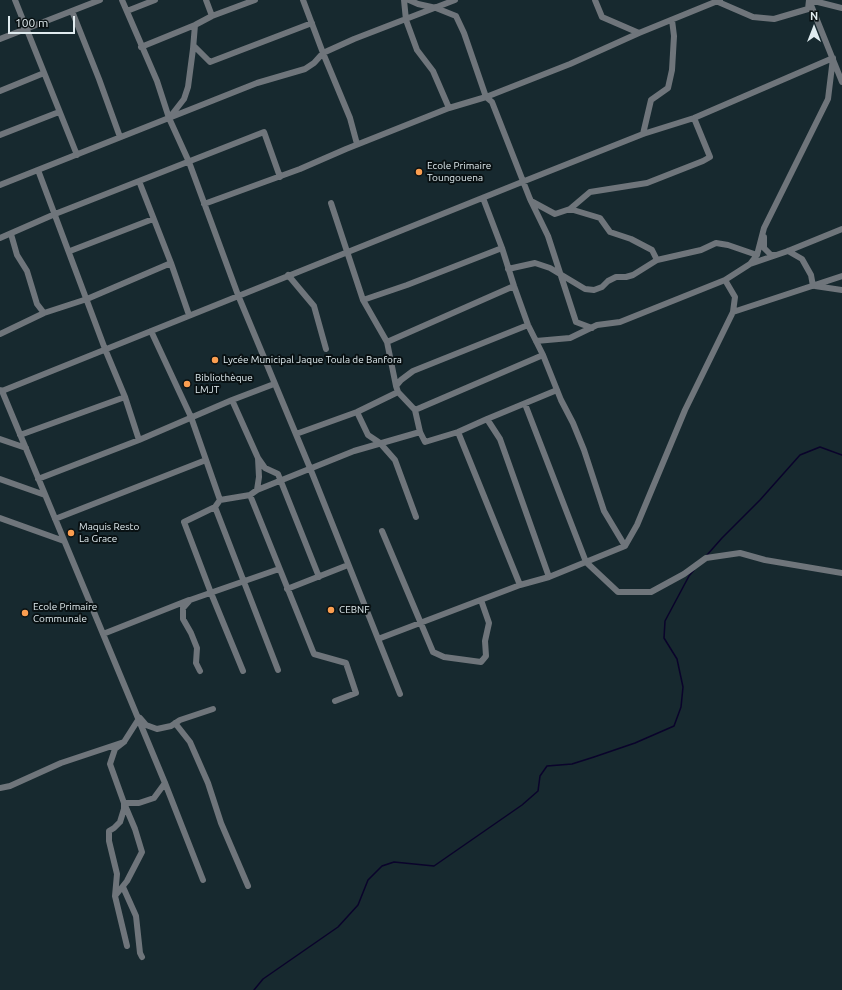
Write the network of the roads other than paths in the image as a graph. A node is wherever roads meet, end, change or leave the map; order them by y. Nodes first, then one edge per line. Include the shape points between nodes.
1 (15, 0) edge
2 (100, 0) edge
3 (122, 0) edge
4 (155, 0) edge
5 (206, 0) edge
6 (255, 0) edge
7 (303, 0) edge
8 (404, 0) edge
9 (409, 0) edge
10 (455, 0) edge
11 (595, 0) edge
12 (700, 0) edge
13 (810, 0) edge
14 (446, 2) edge
15 (715, 2) edge
16 (824, 4) junction
17 (436, 8) junction
18 (842, 8) edge
19 (811, 10) junction
20 (72, 11) junction
21 (127, 11) junction
22 (212, 16) junction
23 (406, 20) junction
24 (672, 20) junction
25 (312, 23) junction
26 (195, 25) junction
27 (26, 29) junction
28 (639, 33) junction
29 (0, 39) edge
30 (141, 46) junction
31 (194, 46) junction
32 (323, 53) junction
33 (833, 58) junction
34 (44, 74) junction
35 (842, 82) edge
36 (0, 91) edge
37 (486, 97) junction
38 (450, 108) junction
39 (59, 112) junction
40 (170, 118) junction
41 (694, 118) junction
42 (643, 134) junction
43 (0, 135) edge
44 (120, 137) junction
45 (357, 144) junction
46 (77, 155) junction
47 (189, 162) junction
48 (38, 170) junction
49 (280, 177) junction
50 (138, 181) junction
51 (522, 182) junction
52 (0, 185) edge
53 (483, 198) junction
54 (530, 201) junction
55 (331, 203) dead end
56 (204, 204) junction
57 (570, 209) junction
58 (55, 214) junction
59 (153, 218) junction
60 (764, 228) junction
61 (842, 229) edge
62 (11, 234) junction
63 (0, 238) edge
64 (502, 248) junction
65 (70, 251) junction
66 (788, 251) junction
67 (347, 252) junction
68 (757, 255) junction
69 (776, 255) junction
70 (657, 260) junction
71 (171, 263) junction
72 (750, 264) junction
73 (508, 269) junction
74 (288, 275) junction
75 (561, 276) junction
76 (842, 276) edge
77 (725, 280) junction
78 (514, 286) junction
79 (813, 286) junction
80 (842, 290) edge
81 (238, 295) junction
82 (87, 299) junction
83 (363, 300) junction
84 (732, 312) junction
85 (44, 313) junction
86 (189, 315) junction
87 (528, 325) junction
88 (592, 328) junction
89 (151, 331) junction
90 (0, 334) edge
91 (536, 341) junction
92 (387, 342) junction
93 (105, 349) junction
94 (326, 349) dead end
95 (543, 355) junction
96 (274, 384) junction
97 (397, 389) junction
98 (557, 390) junction
99 (1, 391) edge
100 (125, 397) junction
101 (232, 400) junction
102 (525, 404) junction
103 (415, 410) junction
104 (357, 412) junction
105 (191, 417) junction
106 (487, 418) junction
107 (420, 432) junction
108 (458, 432) junction
109 (296, 434) junction
110 (20, 435) junction
111 (0, 439) edge
112 (139, 440) junction
113 (380, 443) junction
114 (26, 448) junction
115 (258, 458) junction
116 (206, 460) junction
117 (310, 468) junction
118 (38, 479) junction
119 (0, 480) edge
120 (281, 481) junction
121 (257, 490) junction
122 (45, 495) junction
123 (250, 495) junction
124 (220, 500) junction
125 (214, 507) junction
126 (416, 517) dead end
127 (0, 518) edge
128 (55, 519) junction
129 (382, 531) dead end
130 (64, 541) junction
131 (625, 546) junction
132 (586, 562) junction
133 (348, 565) junction
134 (279, 568) junction
135 (842, 573) edge
136 (319, 577) junction
137 (549, 577) junction
138 (243, 581) junction
139 (520, 585) junction
140 (287, 589) junction
141 (210, 593) junction
142 (190, 600) junction
143 (481, 600) junction
144 (421, 622) junction
145 (103, 634) junction
146 (378, 640) junction
147 (278, 670) dead end
148 (200, 671) dead end
149 (243, 671) dead end
150 (400, 694) dead end
151 (335, 702) dead end
152 (213, 709) dead end
153 (137, 717) junction
154 (175, 723) junction
155 (124, 742) junction
156 (165, 783) junction
157 (0, 788) edge
158 (124, 803) junction
159 (203, 880) dead end
160 (248, 886) dead end
161 (123, 887) junction
162 (115, 896) junction
163 (127, 946) dead end
164 (142, 957) dead end

1 - 27 street
2 - 20 street
3 - 21 street
4 - 21 street
5 - 22 street
6 - 22 street
7 - 25 street
8 - 23 street
9 - 17 street
10 - 14 street
11 - 28 street via 602,16
12 - 15 street
13 - 16 street
13 - 19 street
14 - 17 street
15 - 19 street via 752,17 774,19
15 - 24 street
16 - 18 street
16 - 19 street
17 - 23 street
17 - 37 street via 456,16 469,45
19 - 33 street
20 - 27 street
20 - 44 street
21 - 30 street
22 - 26 street
23 - 32 street
23 - 38 street via 417,50 433,71
24 - 28 street
24 - 42 street via 674,36 668,88 651,100
25 - 31 street via 210,62
25 - 32 street
26 - 30 street
26 - 31 street
27 - 29 street
27 - 34 street
28 - 37 street
30 - 40 street
31 - 40 street via 184,99
32 - 40 street via 306,69 257,83
32 - 45 street via 350,118
33 - 35 street
33 - 41 street
33 - 60 street via 828,98
34 - 36 street
34 - 39 street
37 - 38 street
37 - 51 street via 492,102
38 - 45 street
39 - 43 street
39 - 46 street
40 - 44 street
40 - 47 street
41 - 42 street
41 - 57 street via 710,157 647,183 590,192
42 - 51 street
44 - 46 street
45 - 49 street
46 - 48 street
47 - 49 street via 264,132
47 - 50 street
47 - 56 street
48 - 52 street
48 - 58 street
49 - 56 street
50 - 58 street
50 - 59 street
51 - 53 street
51 - 54 street
53 - 64 street
53 - 67 street
54 - 57 street via 555,214
54 - 75 street via 548,236
55 - 67 street
56 - 81 street
57 - 70 street via 600,218 610,232 652,250
58 - 62 street
58 - 65 street
59 - 65 street
59 - 71 street
60 - 68 street
60 - 69 street via 764,248 771,255
61 - 66 street
62 - 63 street
62 - 85 street via 17,255 27,271 36,304
64 - 73 street
64 - 83 street
65 - 82 street
66 - 69 street
66 - 79 street via 802,259 812,275
67 - 74 street
67 - 83 street
68 - 70 street via 716,243 701,250
68 - 72 street
69 - 72 street
70 - 75 street via 626,278 608,281 594,290 585,289
71 - 82 street
71 - 86 street
72 - 77 street
73 - 75 street via 535,263 550,268
73 - 78 street
74 - 81 street
74 - 94 street via 314,306
75 - 88 street via 576,322
76 - 79 street
77 - 84 street via 735,297
77 - 88 street via 620,322
78 - 87 street
78 - 92 street
79 - 80 street
79 - 84 street
81 - 86 street
81 - 96 street
82 - 85 street
82 - 93 street
83 - 92 street
84 - 131 street via 685,410 637,525
85 - 90 street
86 - 89 street
87 - 91 street
87 - 97 street via 413,371 401,380
88 - 91 street via 570,338
89 - 93 street
89 - 105 street
91 - 95 street
92 - 97 street
93 - 99 street
93 - 100 street
95 - 98 street
95 - 103 street
96 - 101 street
96 - 109 street
97 - 103 street
97 - 104 street
98 - 102 street
98 - 131 street via 584,450 604,511
99 - 110 street
100 - 110 street
100 - 112 street
101 - 105 street
101 - 115 street
102 - 106 street
102 - 132 street
103 - 107 street
104 - 109 street
104 - 113 street via 368,435
105 - 112 street
105 - 116 street
106 - 108 street
106 - 137 street via 500,439
107 - 108 street via 425,442
107 - 113 street
108 - 139 street
109 - 117 street
110 - 114 street
111 - 114 street
112 - 118 street
113 - 117 street
113 - 126 street via 395,460
114 - 118 street
115 - 120 street via 265,468 278,474
115 - 121 street
116 - 124 street
116 - 128 street
117 - 120 street
117 - 133 street
118 - 122 street
119 - 122 street
120 - 121 street
120 - 136 street
121 - 123 street
122 - 128 street
123 - 124 street
123 - 134 street
124 - 125 street
125 - 138 street
125 - 141 street via 184,522
127 - 130 street
128 - 130 street
129 - 144 street
130 - 145 street
131 - 132 street
132 - 135 street via 618,592 651,592 684,574 706,558 740,553 765,560
132 - 137 street
133 - 136 street
133 - 146 street
134 - 138 street
134 - 140 street
136 - 140 street
137 - 139 street
138 - 141 street
138 - 147 street
139 - 143 street
140 - 151 street via 314,654 346,664 356,693
141 - 142 street
141 - 149 street
142 - 145 street
142 - 148 street via 183,608 183,619 197,648 196,663
143 - 144 street
143 - 144 street via 489,623 485,641 486,656 481,662 432,652
144 - 146 street
145 - 153 street
146 - 150 street
152 - 154 street
153 - 154 street via 146,725 157,729
153 - 155 street
153 - 156 street
154 - 160 street via 190,742
155 - 157 street via 61,763
155 - 158 street via 114,749 110,764
156 - 158 street via 154,798 139,803
156 - 159 street
158 - 161 street via 142,852
158 - 162 street via 120,822 108,831 118,874
161 - 162 street
161 - 164 street via 136,916
162 - 163 street

